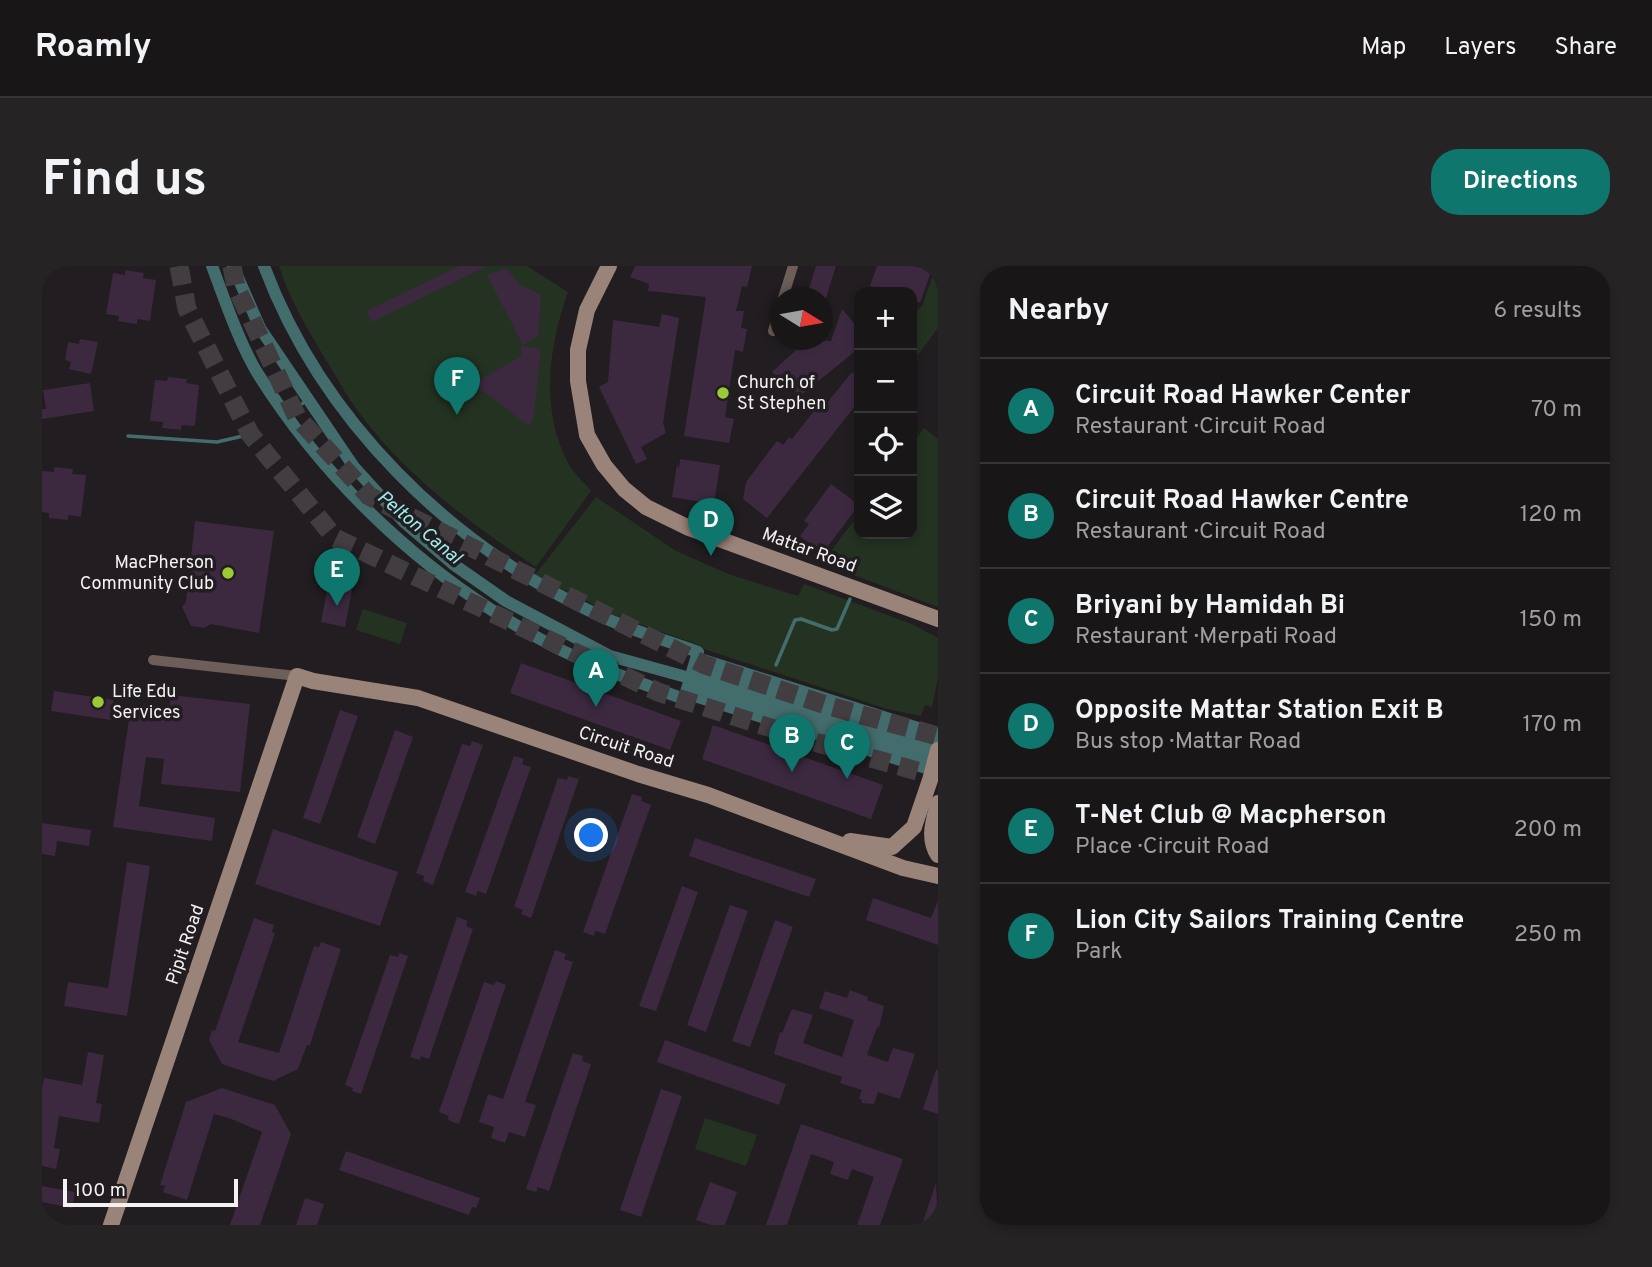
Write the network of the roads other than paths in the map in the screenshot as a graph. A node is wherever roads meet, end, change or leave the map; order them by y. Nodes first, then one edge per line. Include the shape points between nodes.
1 (609, 266) edge
2 (793, 266) edge
3 (786, 287) edge
4 (938, 619) edge
5 (153, 660) dead end
6 (297, 676) junction
7 (938, 750) edge
8 (938, 803) edge
9 (827, 837) junction
10 (938, 855) edge
11 (938, 876) edge
12 (111, 1225) edge

1 - 4 street, Mattar Road via 587,310 578,381 587,435 624,489 646,507 689,528
2 - 3 street
5 - 6 street
6 - 9 street, Circuit Road via 418,698
6 - 12 street, Pipit Road
7 - 9 street, bridge via 914,827 892,847
8 - 10 street via 932,838
9 - 11 street, Circuit Road via 903,868

